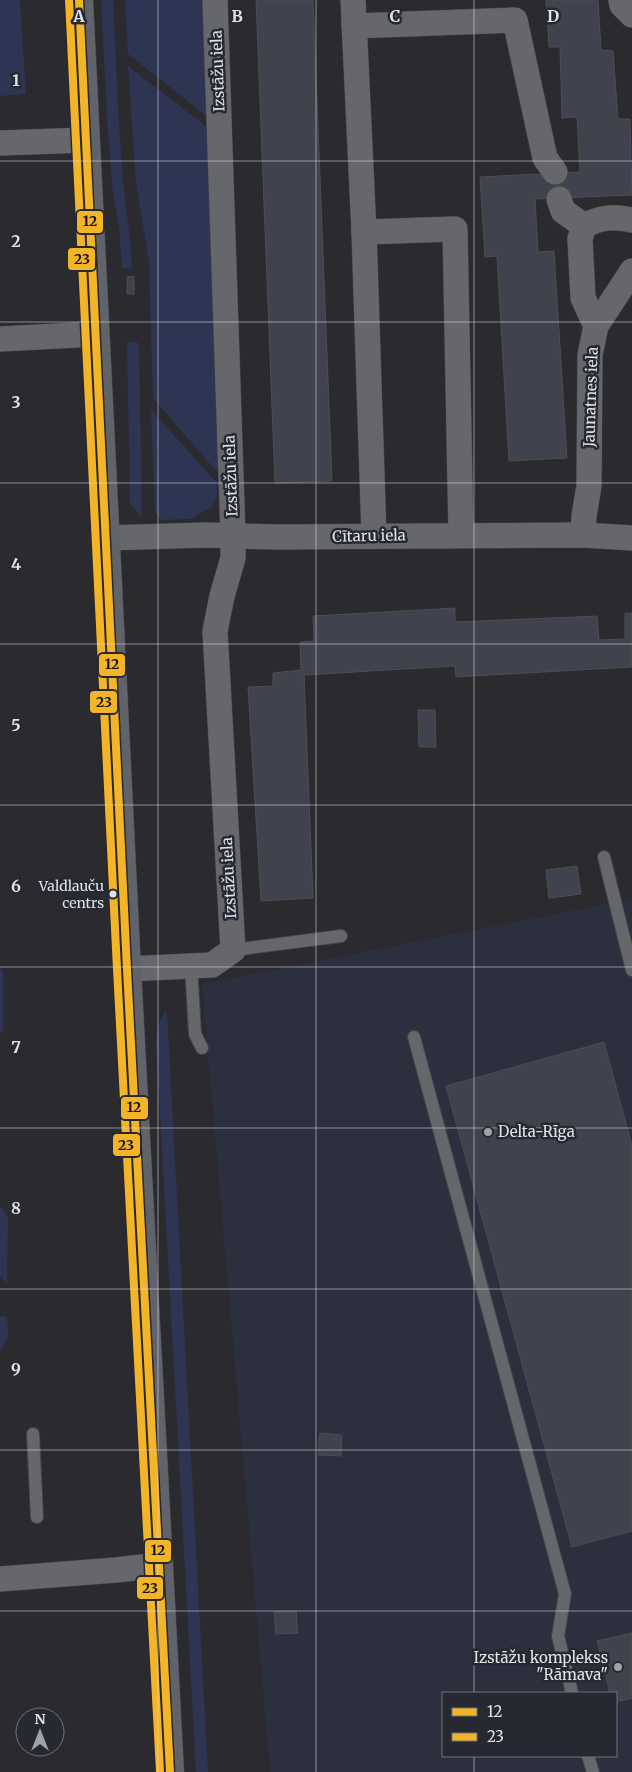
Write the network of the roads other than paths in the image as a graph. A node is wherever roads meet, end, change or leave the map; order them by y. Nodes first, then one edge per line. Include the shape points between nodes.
1 (79, 0) edge
2 (216, 0) edge
3 (352, 0) edge
4 (621, 0) edge
5 (632, 16) edge
6 (354, 26) junction
7 (86, 140) junction
8 (0, 143) edge
9 (555, 172) dead end
10 (559, 199) dead end
11 (632, 220) edge
12 (584, 226) junction
13 (364, 232) junction
14 (632, 271) edge
15 (596, 326) junction
16 (96, 334) junction
17 (0, 339) edge
18 (233, 535) junction
19 (461, 535) junction
20 (582, 535) junction
21 (374, 536) junction
22 (106, 538) junction
23 (632, 538) edge
24 (604, 857) dead end
25 (341, 936) dead end
26 (233, 950) junction
27 (191, 966) junction
28 (126, 969) junction
29 (632, 970) edge
30 (414, 1037) dead end
31 (202, 1048) dead end
32 (32, 1434) dead end
33 (36, 1517) dead end
34 (160, 1565) junction
35 (0, 1579) edge
36 (572, 1692) edge
37 (588, 1757) edge
38 (170, 1772) edge
39 (592, 1772) edge

1 - 7 main road
2 - 18 street, Izstāžu iela
3 - 6 street
4 - 5 street
6 - 9 street via 515,20 545,158
6 - 13 street
7 - 8 street
7 - 16 main road
10 - 12 street via 563,211
11 - 12 street via 618,217 597,219
12 - 15 street via 580,240 582,298
13 - 19 street via 454,229
13 - 21 street
14 - 15 street, Jaunatnes iela
15 - 20 street, Jaunatnes iela via 590,355 589,486
16 - 17 street
16 - 22 main road
18 - 21 street, Cītaru iela via 276,538
18 - 22 street, Cītaru iela
18 - 26 street, Izstāžu iela via 232,558 215,631
19 - 20 street, Cītaru iela
19 - 21 street, Cītaru iela
20 - 23 street, Cītaru iela
22 - 28 main road
24 - 29 lane
25 - 26 lane
26 - 27 street via 212,965
27 - 28 street
27 - 31 lane via 195,1034
28 - 34 main road
30 - 36 lane via 565,1594 558,1636
32 - 33 lane
34 - 35 street
34 - 38 main road
37 - 39 lane

